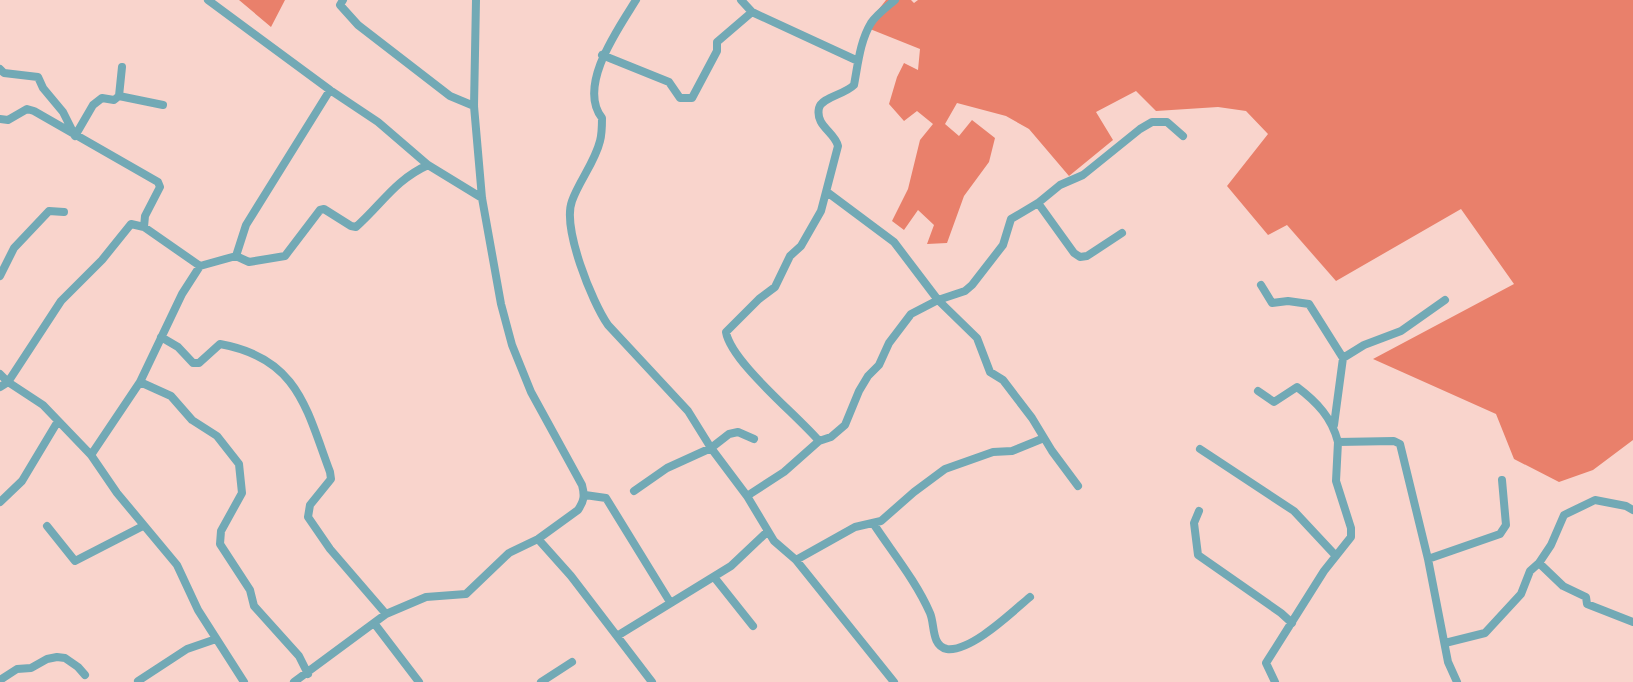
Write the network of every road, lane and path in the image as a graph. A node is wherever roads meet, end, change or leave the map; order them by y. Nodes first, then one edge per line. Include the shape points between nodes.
1 (208, 0) edge
2 (343, 0) edge
3 (476, 0) edge
4 (636, 0) edge
5 (741, 0) edge
6 (895, 0) edge
7 (752, 12) junction
8 (602, 55) junction
9 (858, 61) junction
10 (122, 67) dead end
11 (0, 69) edge
12 (330, 90) junction
13 (119, 96) junction
14 (163, 105) dead end
15 (474, 106) junction
16 (0, 119) edge
17 (75, 136) junction
18 (1183, 136) dead end
19 (428, 165) junction
20 (827, 192) junction
21 (482, 198) junction
22 (1038, 203) junction
23 (64, 212) dead end
24 (144, 227) junction
25 (1122, 233) dead end
26 (236, 256) junction
27 (200, 266) junction
28 (0, 276) edge
29 (1261, 285) dead end
30 (938, 300) junction
31 (1445, 300) dead end
32 (161, 337) junction
33 (1343, 358) junction
34 (0, 374) edge
35 (8, 382) junction
36 (140, 382) junction
37 (0, 387) edge
38 (1258, 390) dead end
39 (58, 421) junction
40 (1334, 426) junction
41 (1044, 438) junction
42 (754, 439) dead end
43 (819, 441) junction
44 (1338, 442) junction
45 (711, 448) junction
46 (1200, 449) dead end
47 (91, 455) junction
48 (1502, 480) dead end
49 (1078, 486) dead end
50 (634, 491) dead end
51 (585, 495) junction
52 (748, 496) junction
53 (0, 502) edge
54 (1633, 510) edge
55 (1199, 511) dead end
56 (873, 523) junction
57 (47, 526) dead end
58 (144, 526) junction
59 (768, 531) junction
60 (538, 539) junction
61 (1336, 556) junction
62 (1428, 559) junction
63 (796, 560) junction
64 (1539, 563) junction
65 (714, 577) junction
66 (1030, 597) dead end
67 (670, 602) junction
68 (386, 614) junction
69 (1633, 622) edge
70 (374, 623) junction
71 (1292, 623) junction
72 (754, 626) dead end
73 (617, 636) junction
74 (216, 639) junction
75 (1445, 643) junction
76 (572, 662) dead end
77 (308, 674) junction
78 (85, 675) dead end
79 (0, 680) edge
80 (138, 681) edge
81 (244, 682) edge
82 (294, 682) edge
83 (419, 682) edge
84 (541, 682) edge
85 (652, 682) edge
86 (894, 682) edge
87 (1275, 682) edge
88 (1457, 682) edge

1 - 12 street
2 - 15 street via 340,5 358,25 450,96
3 - 15 street
4 - 8 street
5 - 7 street
6 - 9 street via 872,21
7 - 8 street via 717,42 718,51 692,98 680,98 669,82
7 - 9 street
8 - 45 street via 595,93 596,110 602,118 600,142 571,203 576,255 598,311 688,411
9 - 20 street via 854,85 842,94 829,97 818,110 819,120 838,146
10 - 13 street
11 - 17 street via 4,73 38,77 63,112
12 - 19 street via 378,122
12 - 26 street via 246,224
13 - 14 street
13 - 17 street via 114,100 102,98 93,105
15 - 21 street
16 - 17 street via 8,120 27,108
17 - 24 street via 158,182 160,187 145,216
18 - 22 street via 1167,122 1152,122 1119,144 1083,175 1060,185
19 - 21 street
19 - 26 street via 409,174 392,188 356,227 324,209 285,256 249,262
20 - 30 street via 894,242
20 - 43 street via 821,211 801,246 782,269 775,287 726,332 731,346 744,364
21 - 51 street via 500,304 512,345 531,392
22 - 25 street via 1080,256 1087,256
22 - 30 street via 1012,218 1003,245 972,285
23 - 28 street via 49,211 14,248
24 - 27 street
24 - 35 street via 131,224 127,227 102,260 61,301
26 - 27 street
27 - 32 street
29 - 33 street via 1272,304 1288,301 1308,304
30 - 41 street via 977,338 990,372 1003,380
30 - 43 street via 910,314 868,376 845,424 830,437
31 - 33 street via 1401,331 1364,345
32 - 36 street
32 - 68 street via 178,347 193,363 199,362 220,344 257,356 281,370 296,388 308,411 331,480 310,505 308,517 330,549
33 - 40 street
34 - 35 street
35 - 37 street
35 - 39 street via 43,405
36 - 47 street
36 - 77 street via 171,396 192,420 217,436 240,464 242,493 221,531 220,544 250,590 254,606 299,656
38 - 40 street via 1274,402 1297,387 1319,405
39 - 47 street
39 - 53 street via 22,481
40 - 44 street
41 - 49 street
41 - 56 street via 1012,451 993,452 946,469 887,517
42 - 45 street via 734,432
43 - 52 street via 784,472
44 - 61 street via 1336,481 1351,528 1351,538
44 - 62 street via 1394,441 1400,444
45 - 50 street via 667,468
45 - 52 street
46 - 61 street via 1294,511
47 - 58 street
48 - 62 street via 1506,525 1500,534
51 - 60 street via 578,510
51 - 67 street via 606,498
52 - 59 street
54 - 64 street via 1595,500 1564,515 1551,546
55 - 71 street via 1194,524 1198,555
56 - 63 street via 855,527
56 - 66 street via 924,601 940,646 948,649 964,646
57 - 58 street via 75,561
58 - 74 street via 177,565
59 - 63 street via 774,541
59 - 65 street via 731,566
60 - 68 street via 509,553 466,594 426,597
60 - 73 street
61 - 71 street
62 - 75 street
63 - 86 street
64 - 69 street via 1563,586 1586,597 1587,604
64 - 75 street via 1530,571 1521,594 1485,633
65 - 67 street
65 - 72 street
67 - 73 street
68 - 70 street
70 - 77 street
70 - 83 street
71 - 87 street via 1266,663
73 - 85 street
74 - 80 street via 187,649
74 - 81 street
75 - 88 street via 1448,662
76 - 84 street
77 - 82 street
78 - 79 street via 64,658 57,657 31,668 18,669

